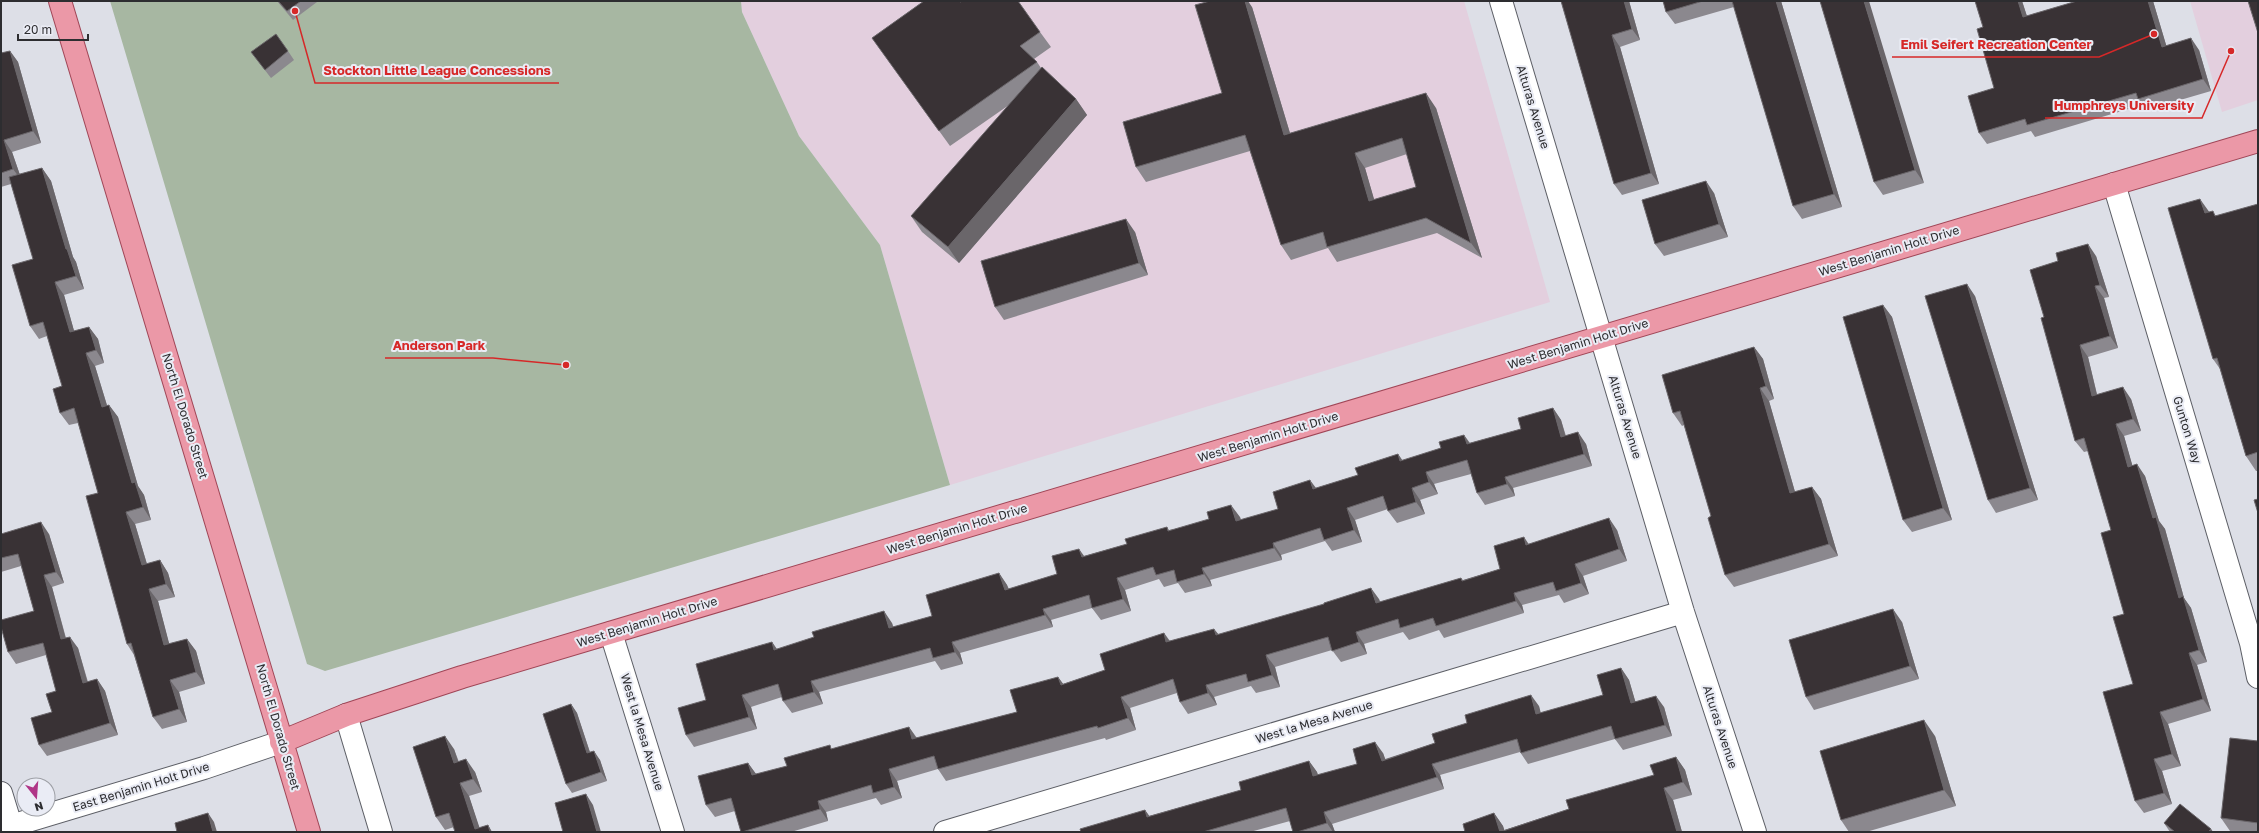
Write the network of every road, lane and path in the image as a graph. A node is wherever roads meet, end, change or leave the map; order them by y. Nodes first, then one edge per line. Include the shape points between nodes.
1 (60, 1) edge
2 (1501, 1) edge
3 (2258, 141) edge
4 (2114, 184) junction
5 (1602, 337) junction
6 (1683, 612) junction
7 (612, 633) junction
8 (2258, 677) edge
9 (346, 715) junction
10 (281, 742) junction
11 (1, 793) edge
12 (8, 829) edge
13 (309, 832) edge
14 (381, 832) edge
15 (673, 832) edge
16 (945, 832) edge
17 (1755, 832) edge

1 - 10 main road, North El Dorado Street
2 - 5 street, Alturas Avenue
3 - 4 main road, West Benjamin Holt Drive
4 - 5 main road, West Benjamin Holt Drive
4 - 8 street, Gunton Way via 2251,643
5 - 6 street, Alturas Avenue
5 - 7 main road, West Benjamin Holt Drive
6 - 16 street, West la Mesa Avenue
6 - 17 street, Alturas Avenue
7 - 9 main road, West Benjamin Holt Drive via 462,676
7 - 15 street, West la Mesa Avenue
9 - 10 main road, West Benjamin Holt Drive
9 - 14 street
10 - 12 street, East Benjamin Holt Drive
10 - 13 main road, North El Dorado Street
11 - 12 street

